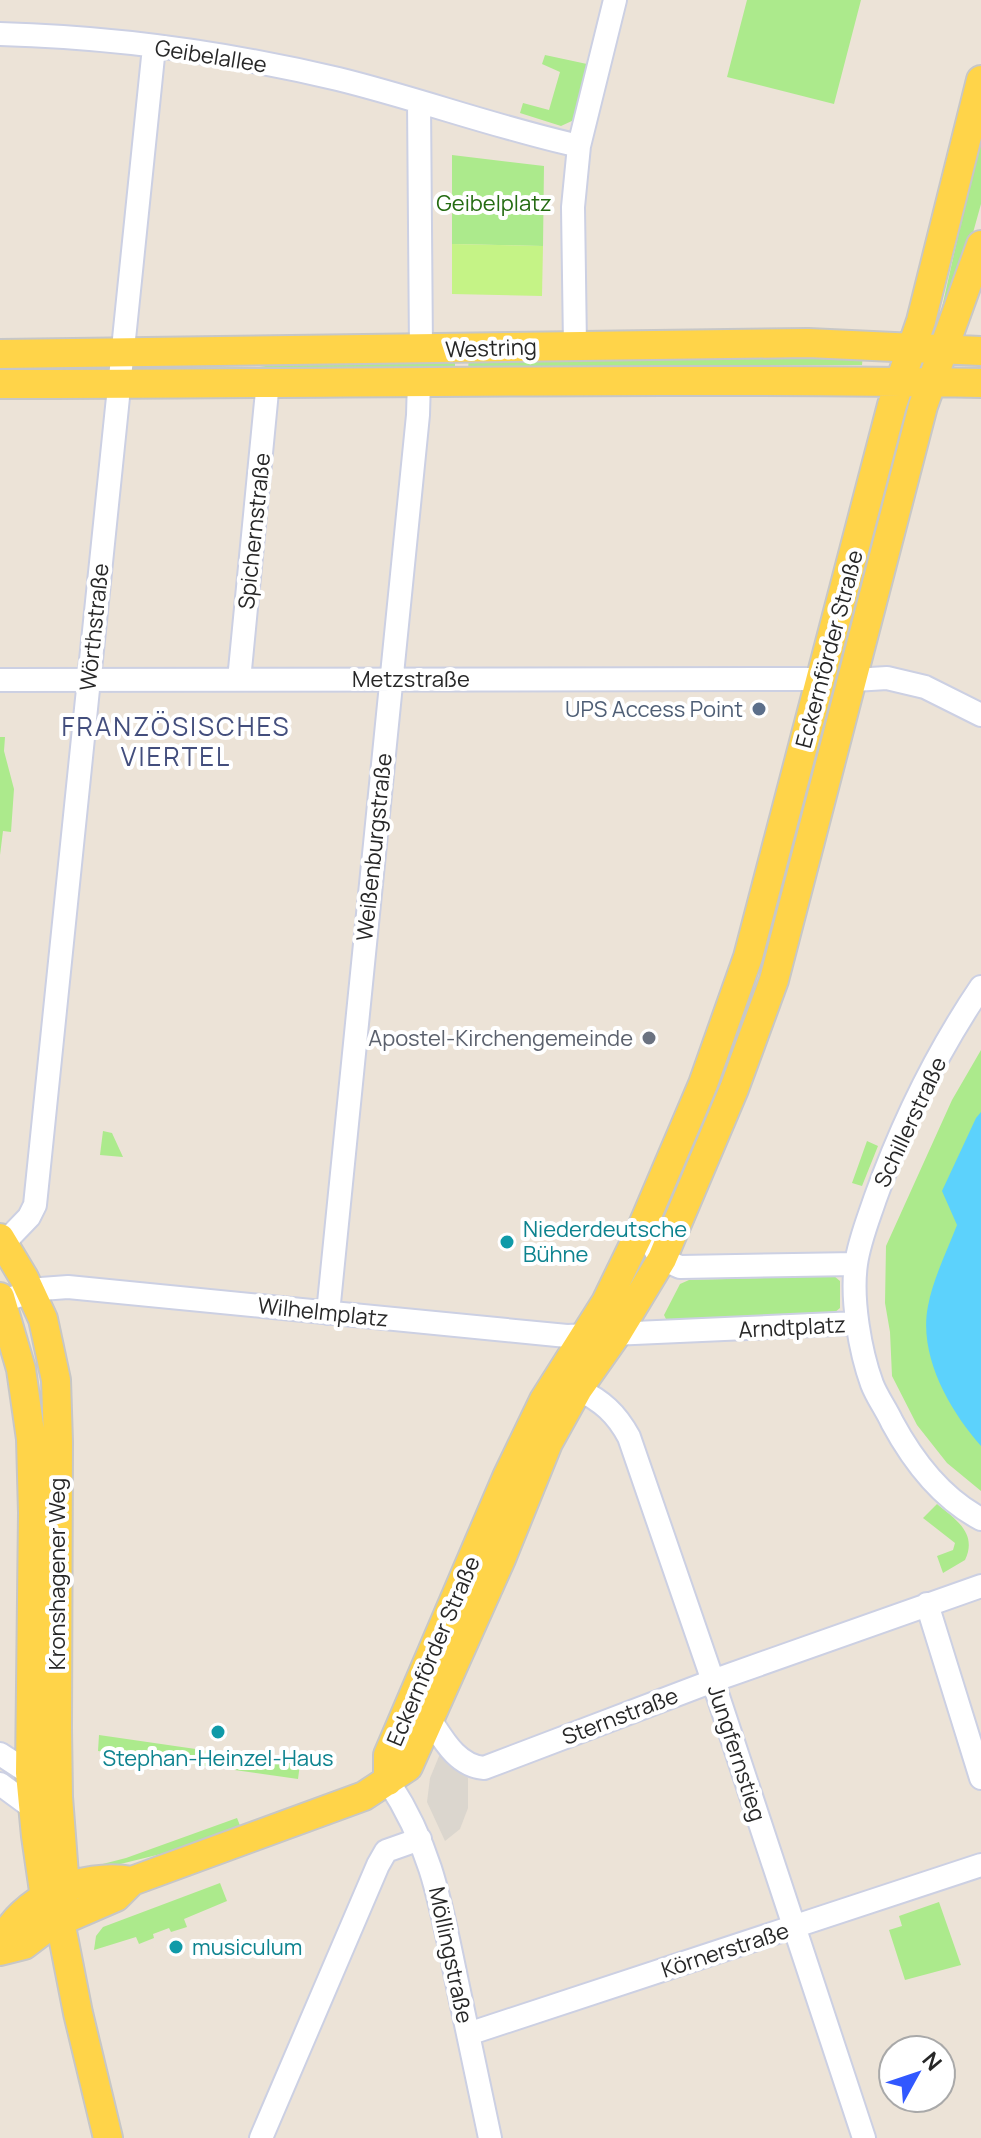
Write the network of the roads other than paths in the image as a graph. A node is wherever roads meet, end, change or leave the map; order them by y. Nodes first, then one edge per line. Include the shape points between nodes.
1 (615, 0) edge
2 (0, 34) edge
3 (154, 47) junction
4 (981, 80) edge
5 (419, 102) junction
6 (579, 146) junction
7 (981, 245) edge
8 (575, 346) junction
9 (914, 347) junction
10 (945, 348) junction
11 (421, 350) junction
12 (123, 351) junction
13 (981, 351) edge
14 (0, 354) edge
15 (419, 380) junction
16 (902, 380) junction
17 (268, 381) junction
18 (932, 382) junction
19 (121, 383) junction
20 (981, 383) edge
21 (0, 384) edge
22 (87, 679) junction
23 (391, 679) junction
24 (811, 679) junction
25 (0, 680) edge
26 (239, 680) junction
27 (854, 680) junction
28 (981, 715) edge
29 (981, 987) edge
30 (650, 1209) junction
31 (2, 1241) edge
32 (662, 1259) junction
33 (856, 1264) junction
34 (30, 1292) junction
35 (1, 1300) edge
36 (328, 1313) junction
37 (857, 1323) junction
38 (616, 1335) junction
39 (584, 1337) junction
40 (586, 1393) junction
41 (980, 1520) edge
42 (981, 1568) edge
43 (972, 1589) edge
44 (927, 1604) junction
45 (713, 1681) junction
46 (431, 1721) junction
47 (0, 1754) edge
48 (30, 1773) junction
49 (981, 1778) edge
50 (388, 1781) junction
51 (0, 1784) edge
52 (46, 1803) junction
53 (420, 1839) junction
54 (981, 1865) edge
55 (57, 1902) junction
56 (794, 1927) junction
57 (0, 1945) edge
58 (0, 1951) edge
59 (468, 2034) junction
60 (108, 2138) edge
61 (261, 2138) edge
62 (490, 2138) edge
63 (864, 2138) edge

1 - 6 street
2 - 3 street, Geibelallee
3 - 5 street, Geibelallee via 256,62
3 - 12 street, Wörthstraße
4 - 9 main road, Eckernförder Straße
5 - 6 street
5 - 11 street
6 - 8 street via 573,207
7 - 10 main road, Eckernförder Straße
8 - 9 main road, Westring
8 - 11 main road, Westring
9 - 10 main road, Westring
9 - 16 main road, Eckernförder Straße
10 - 13 main road, Westring
10 - 18 main road, Eckernförder Straße
11 - 12 main road, Westring
12 - 14 main road, Westring
12 - 19 street, Wörthstraße
15 - 16 main road, Westring
15 - 17 main road, Westring
15 - 23 street, Weißenburgstraße
16 - 18 main road, Westring
16 - 24 main road, Eckernförder Straße
17 - 19 main road, Westring
17 - 26 street, Spichernstraße
18 - 20 main road, Westring
18 - 27 main road, Eckernförder Straße
19 - 21 main road, Westring
19 - 22 street, Wörthstraße
22 - 25 street, Metzstraße
22 - 26 street, Metzstraße
22 - 31 street, Wörthstraße via 35,1205
23 - 24 street, Metzstraße
23 - 26 street, Metzstraße
23 - 36 street, Weißenburgstraße
24 - 30 main road, Eckernförder Straße via 748,957 703,1084
27 - 28 street via 887,678 925,687
27 - 32 main road, Eckernförder Straße via 774,980
29 - 33 street, Schillerstraße via 890,1158
30 - 32 street, Eckernförder Straße via 655,1250
30 - 39 main road, Eckernförder Straße
31 - 34 main road, Kronshagener Weg
32 - 33 street via 689,1268
32 - 38 main road, Eckernförder Straße
33 - 37 street, Arndtplatz
34 - 35 street, Wilhelmplatz
34 - 36 street, Wilhelmplatz via 68,1287
34 - 52 main road, Kronshagener Weg via 48,1338 57,1400 56,1636
35 - 48 main road, Kronshagener Weg via 21,1369 31,1439
36 - 39 street, Wilhelmplatz
37 - 38 street, Arndtplatz
37 - 41 street via 872,1384 906,1447 920,1468
38 - 39 street, Wilhelmplatz
38 - 40 main road, Eckernförder Straße
39 - 50 main road, Eckernförder Straße via 544,1400 507,1477 388,1755
40 - 45 street, Jungfernstieg via 619,1419 629,1437
40 - 46 main road, Eckernförder Straße via 548,1443
42 - 43 street, Sternstraße
43 - 44 street, Sternstraße
44 - 45 street, Sternstraße
44 - 49 street
45 - 46 street, Sternstraße via 484,1768 471,1767 455,1754
45 - 56 street, Jungfernstieg
46 - 50 main road, Eckernförder Straße via 408,1767
47 - 48 street
48 - 52 main road, Kronshagener Weg
50 - 53 street, Möllingstraße
50 - 55 main road via 351,1802 132,1881 116,1897
51 - 52 street
52 - 55 main road, Kronshagener Weg
53 - 59 street, Möllingstraße via 438,1888
53 - 61 street via 386,1851 378,1865
54 - 56 street, Körnerstraße
55 - 57 main road via 9,1926
55 - 58 main road via 24,1945
55 - 60 main road, Kronshagener Weg
56 - 59 street, Körnerstraße
56 - 63 street, Jungfernstieg
59 - 62 street, Möllingstraße

